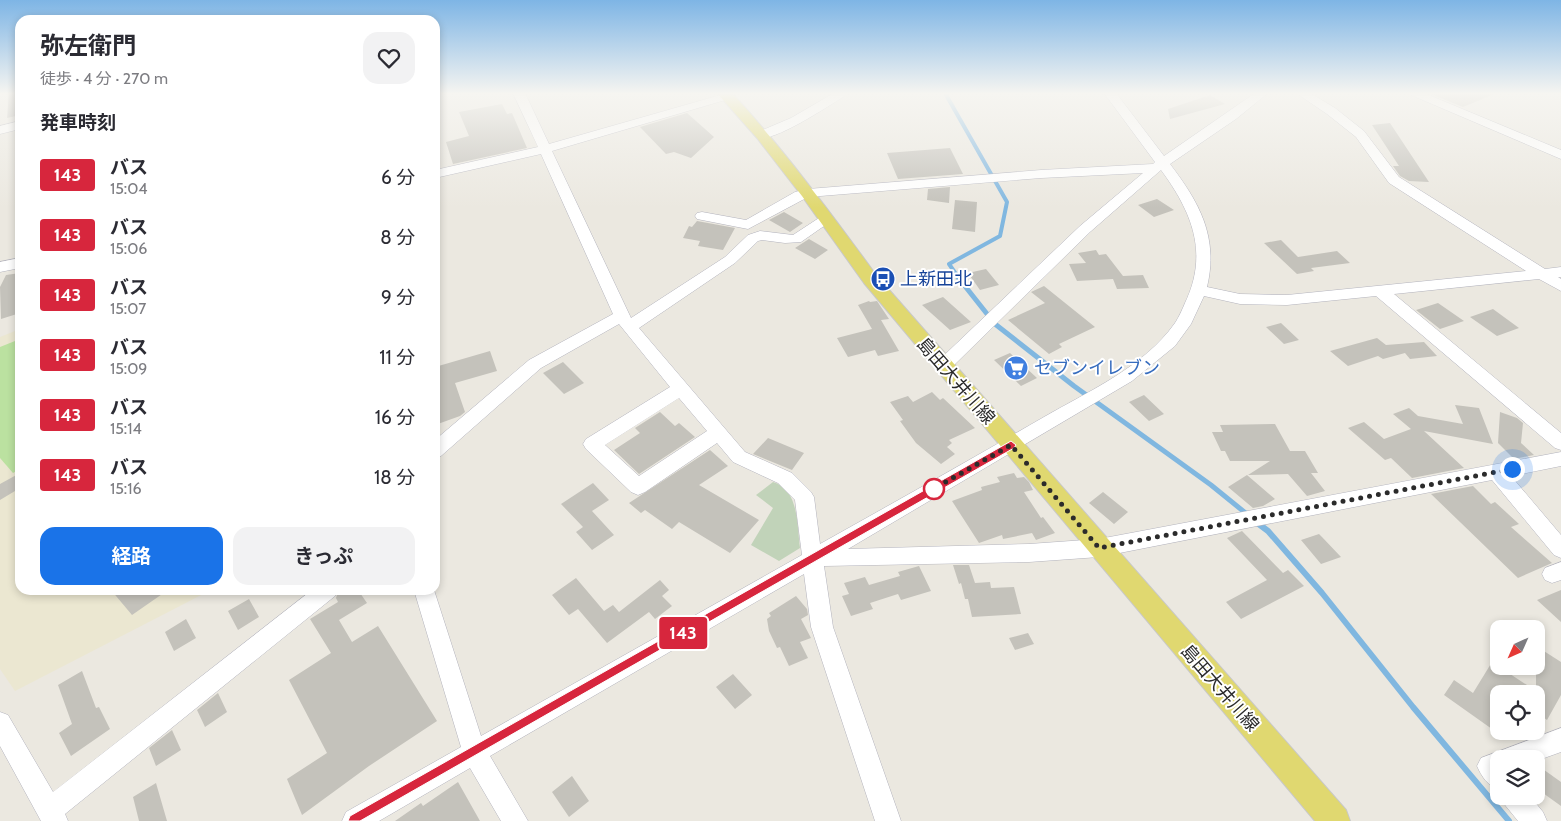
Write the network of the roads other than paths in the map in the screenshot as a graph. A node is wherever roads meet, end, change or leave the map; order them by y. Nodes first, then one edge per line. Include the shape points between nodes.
1 (537, 131) edge
2 (604, 131) edge
3 (759, 131) edge
4 (771, 131) edge
5 (1136, 131) edge
6 (1209, 131) edge
7 (1357, 131) edge
8 (1505, 131) edge
9 (762, 135) junction
10 (545, 149) junction
11 (1561, 155) edge
12 (1159, 165) junction
13 (440, 173) edge
14 (808, 193) junction
15 (702, 216) dead end
16 (827, 218) junction
17 (15, 264) edge
18 (0, 267) edge
19 (1561, 272) edge
20 (1544, 274) junction
21 (1561, 286) edge
22 (1199, 290) junction
23 (1379, 290) junction
24 (626, 322) junction
25 (942, 366) junction
26 (681, 389) junction
27 (718, 433) junction
28 (1561, 442) edge
29 (1011, 445) junction
30 (440, 447) edge
31 (1561, 460) edge
32 (1496, 472) junction
33 (1099, 548) junction
34 (1561, 549) edge
35 (812, 558) junction
36 (322, 595) edge
37 (426, 595) edge
38 (0, 723) edge
39 (1561, 740) edge
40 (1534, 750) edge
41 (474, 753) junction
42 (1521, 805) edge
43 (52, 816) edge
44 (1331, 819) edge
45 (355, 821) edge
46 (515, 821) edge
47 (888, 821) edge
48 (1534, 821) edge

1 - 10 street
2 - 10 street
3 - 9 main road, 島田大井川線
4 - 9 street
5 - 12 street
6 - 12 street
7 - 20 street via 1394,180
8 - 11 street
9 - 14 main road, 島田大井川線
10 - 13 street
10 - 24 street
12 - 14 street
12 - 22 street via 1188,201 1200,225 1204,259
12 - 25 street via 1085,229
14 - 15 street via 748,225
14 - 16 main road, 島田大井川線
16 - 24 street via 796,239 760,235 753,238 730,260
16 - 25 main road, 島田大井川線 via 870,279
17 - 18 street
19 - 20 street
20 - 21 street
20 - 23 street
22 - 23 street via 1263,301
22 - 29 street via 1183,324 1148,361
23 - 28 street
24 - 26 street
24 - 30 street via 535,364
25 - 29 main road, 島田大井川線
26 - 27 street
26 - 27 street via 592,444 638,487
27 - 35 street via 739,458 785,478 804,497
29 - 33 main road, 島田大井川線
29 - 35 street
31 - 32 street
32 - 33 street
32 - 34 street
33 - 35 street via 1029,553
33 - 44 main road, 島田大井川線
35 - 41 street
35 - 47 street via 822,627
36 - 43 street
37 - 41 street
38 - 43 street
39 - 40 street
41 - 45 street
41 - 46 street
42 - 48 street

